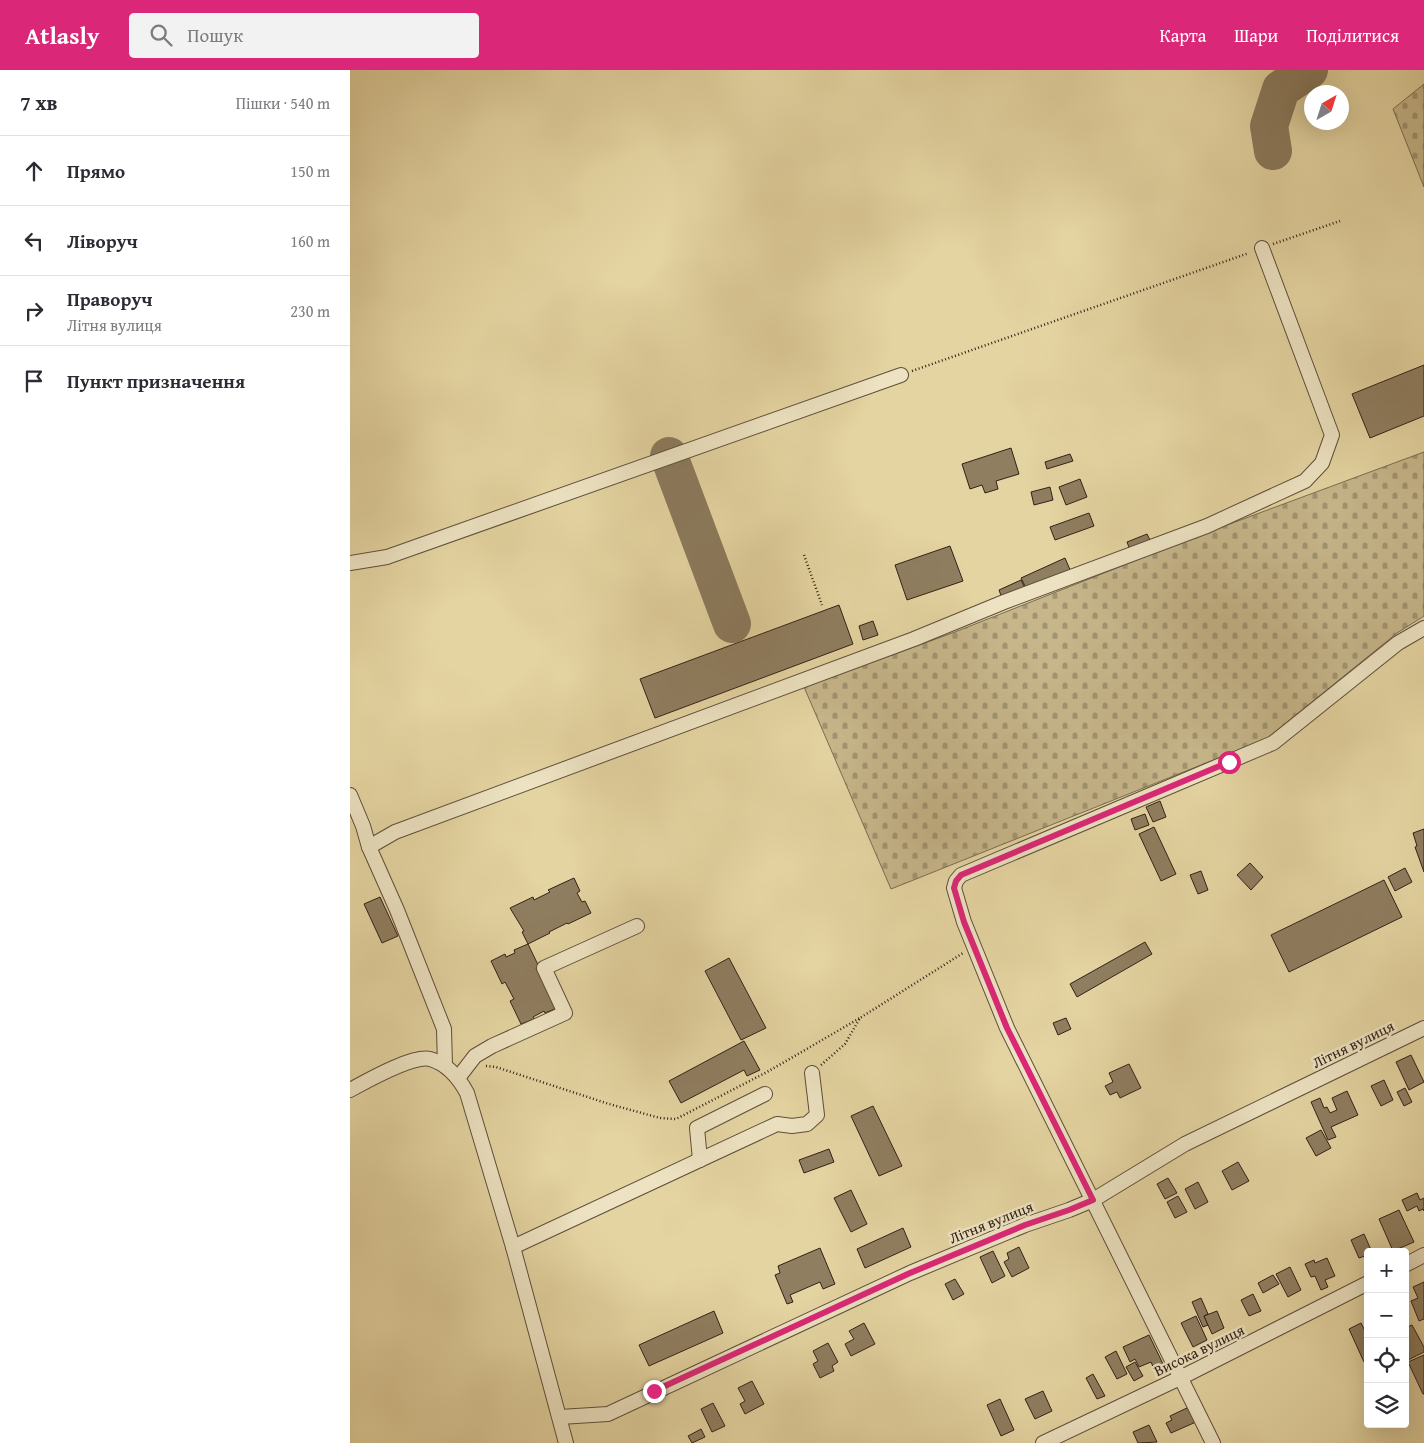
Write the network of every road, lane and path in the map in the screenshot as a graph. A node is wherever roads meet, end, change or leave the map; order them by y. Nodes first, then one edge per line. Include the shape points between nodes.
1 (1340, 221) dead end
2 (1262, 248) junction
3 (902, 375) joint
4 (804, 555) dead end
5 (350, 563) edge
6 (822, 604) dead end
7 (1424, 628) edge
8 (350, 795) edge
9 (369, 848) junction
10 (637, 926) dead end
11 (974, 946) junction
12 (860, 1018) junction
13 (1424, 1028) edge
14 (469, 1063) junction
15 (445, 1066) junction
16 (812, 1073) joint
17 (458, 1078) junction
18 (350, 1090) edge
19 (765, 1094) dead end
20 (700, 1160) junction
21 (1093, 1200) junction
22 (512, 1247) junction
23 (1424, 1255) edge
24 (1409, 1262) edge
25 (1364, 1285) edge
26 (1180, 1378) junction
27 (560, 1417) junction
28 (566, 1443) edge
29 (1043, 1443) edge
30 (1213, 1443) edge

1 - 2 path
2 - 3 path
2 - 9 street via 1332,435 1322,463 1305,480 1207,526 905,643 395,832
3 - 5 street via 387,557
4 - 6 path
7 - 11 street via 1398,643 1273,743 961,875 954,888
8 - 9 street
9 - 15 street via 444,1029
10 - 14 street via 544,968 565,1013 492,1046
11 - 12 path
11 - 21 street via 1007,1028
12 - 14 path via 767,1072 676,1119 652,1116 496,1067
12 - 16 path via 845,1044
13 - 21 street, Літня вулиця via 1185,1144
14 - 17 street
15 - 17 street
15 - 18 street via 429,1059 408,1062
16 - 20 street via 817,1115 807,1124 777,1124
17 - 22 street via 468,1093
19 - 20 street via 697,1128
20 - 22 street
21 - 26 street
21 - 27 street, Літня вулиця via 910,1273 608,1414
22 - 27 street
23 - 24 street
25 - 26 street, Висока вулиця
26 - 29 street, Висока вулиця
26 - 30 street
27 - 28 street

